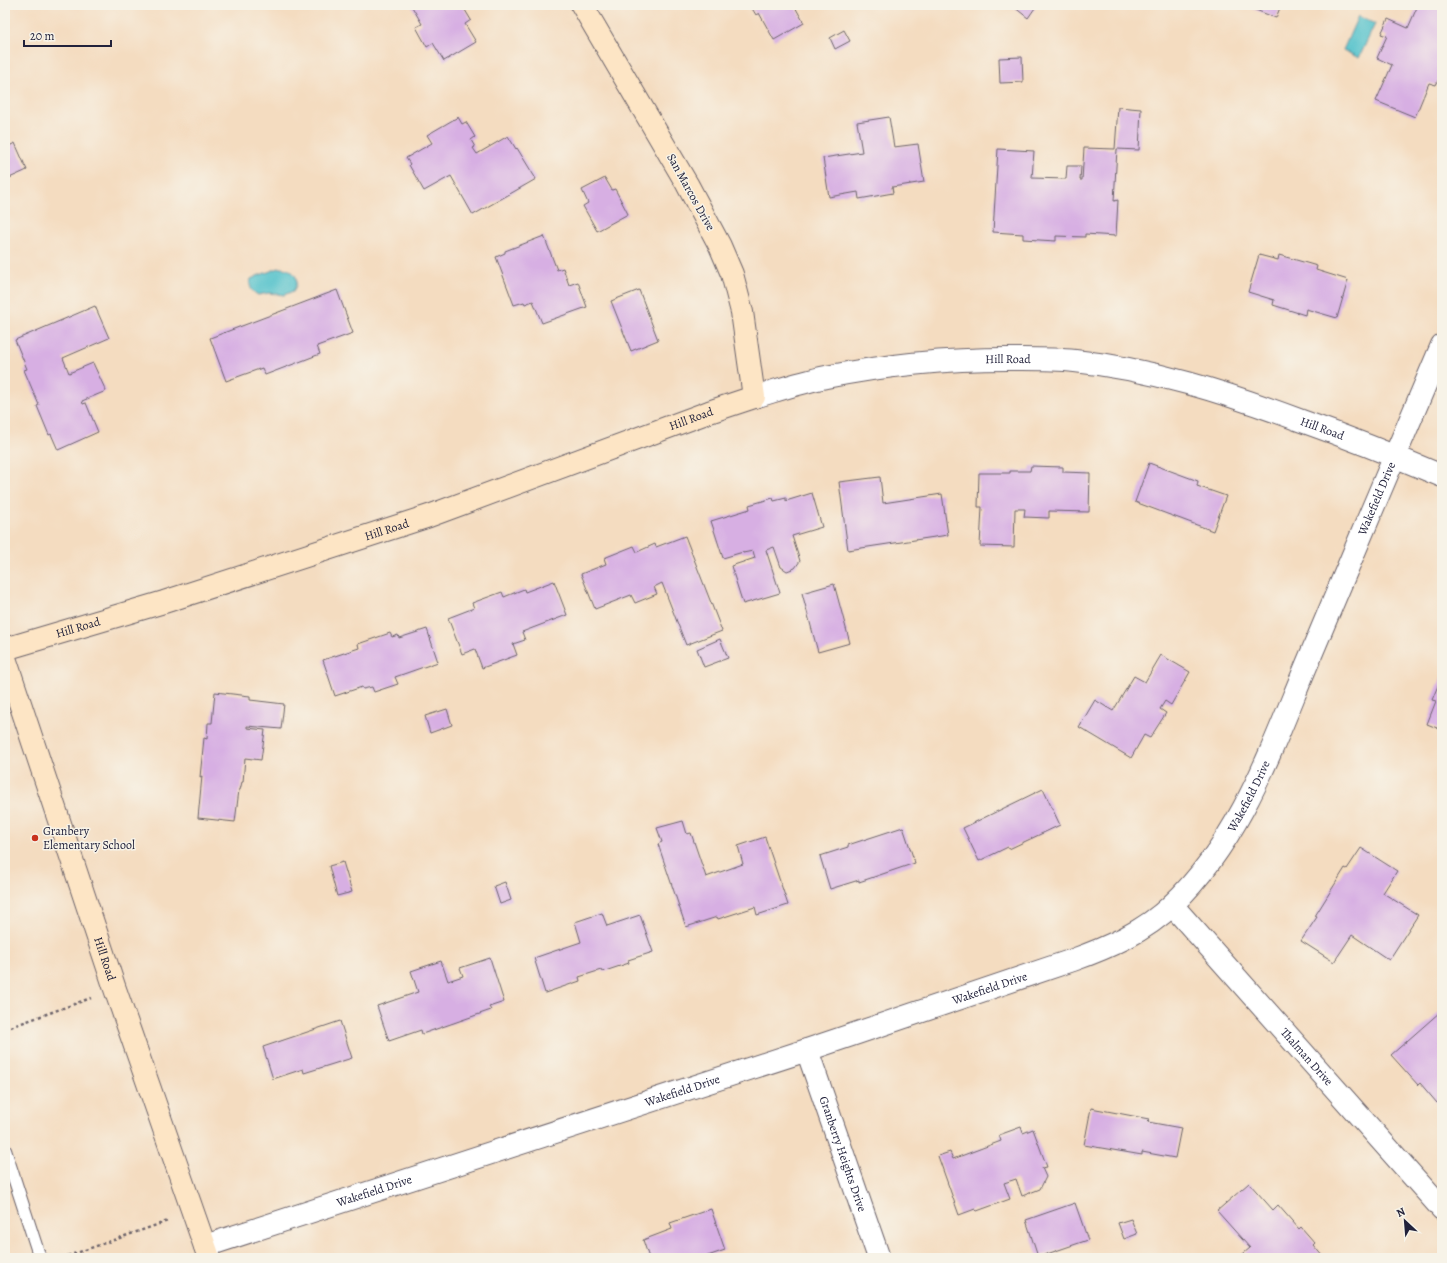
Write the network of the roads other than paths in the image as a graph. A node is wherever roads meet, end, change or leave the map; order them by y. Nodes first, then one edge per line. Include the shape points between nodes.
1 (582, 5) edge
2 (1442, 346) edge
3 (754, 397) junction
4 (1394, 455) junction
5 (1442, 476) edge
6 (5, 649) edge
7 (5, 658) edge
8 (1172, 905) junction
9 (807, 1050) junction
10 (5, 1150) edge
11 (1442, 1209) edge
12 (207, 1252) edge
13 (40, 1258) edge
14 (879, 1258) edge

1 - 3 street, San Marcos Drive via 687,184 720,246 732,274 742,312
2 - 4 street, Wakefield Drive
3 - 4 street, Hill Road via 824,377 862,370 992,358 1074,361 1145,373 1206,388 1263,406
3 - 6 street, Hill Road via 429,516 164,602
4 - 5 street, Hill Road
4 - 8 street, Wakefield Drive via 1244,809 1220,849
7 - 12 street, Hill Road via 115,989
8 - 9 street, Wakefield Drive via 1134,933 1095,952
8 - 11 street, Thalman Drive
9 - 12 street, Wakefield Drive
9 - 14 street, Granberry Heights Drive
10 - 13 lane

